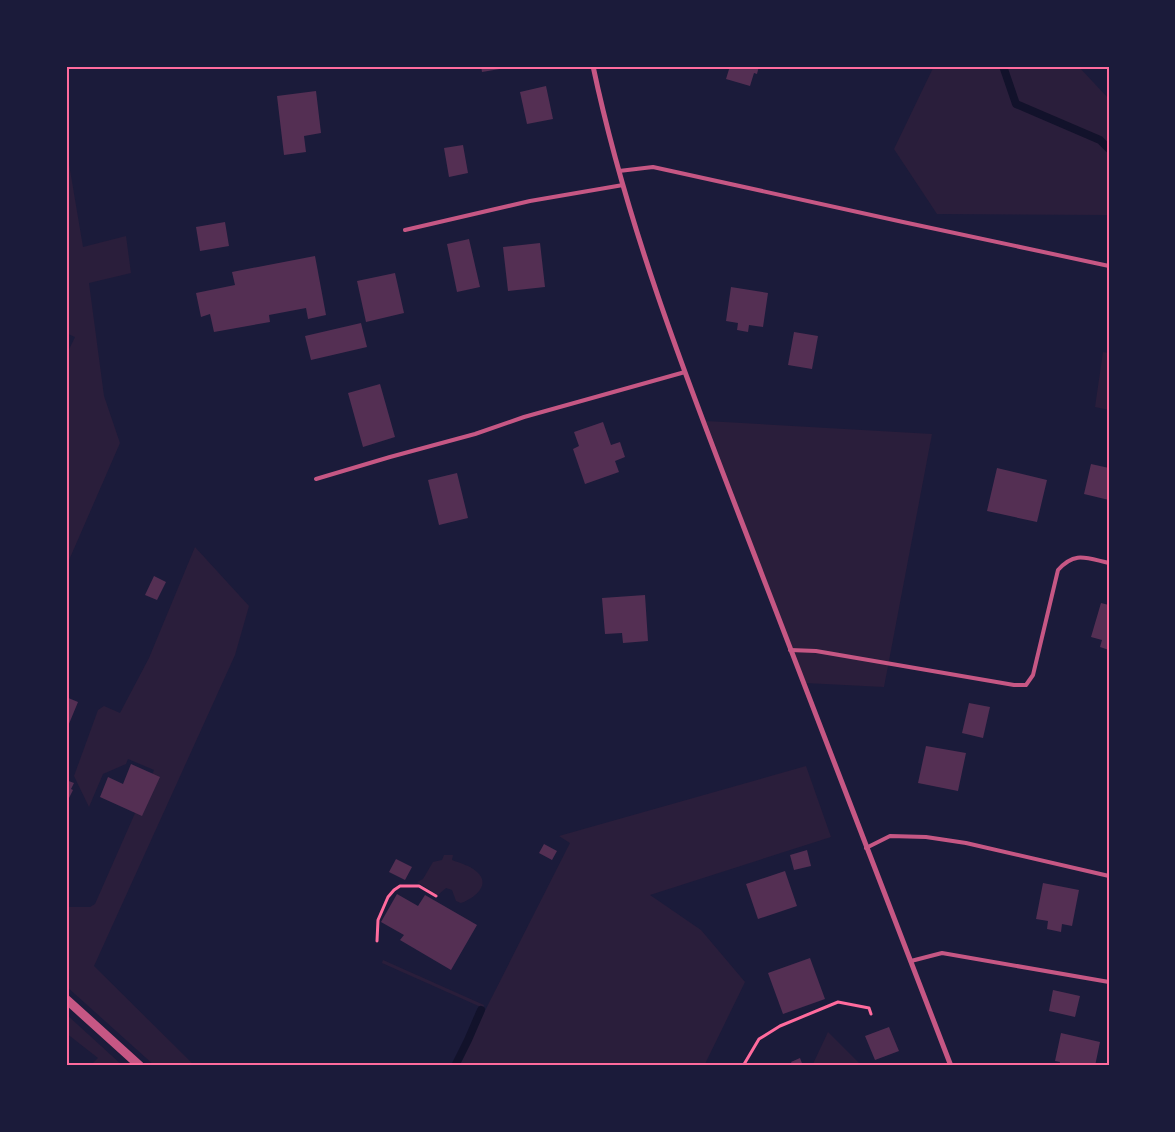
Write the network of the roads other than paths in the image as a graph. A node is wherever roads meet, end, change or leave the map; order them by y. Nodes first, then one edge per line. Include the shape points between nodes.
1 (593, 66) edge
2 (619, 171) junction
3 (623, 185) junction
4 (406, 230) dead end
5 (1109, 266) edge
6 (685, 372) junction
7 (316, 480) dead end
8 (1109, 563) edge
9 (790, 650) junction
10 (866, 848) junction
11 (1109, 876) edge
12 (911, 962) junction
13 (1109, 982) edge
14 (66, 999) edge
15 (140, 1066) edge
16 (951, 1066) edge

1 - 2 street
2 - 3 street
2 - 5 lane via 653,166
3 - 4 lane via 530,201
3 - 6 street via 640,246
6 - 7 lane
6 - 9 street
8 - 9 lane via 1078,556 1058,570 1033,675 1026,684 1014,685 816,651
9 - 10 street
10 - 11 lane via 890,836 926,837
10 - 12 street
12 - 13 lane via 942,952
12 - 16 street
14 - 15 street

